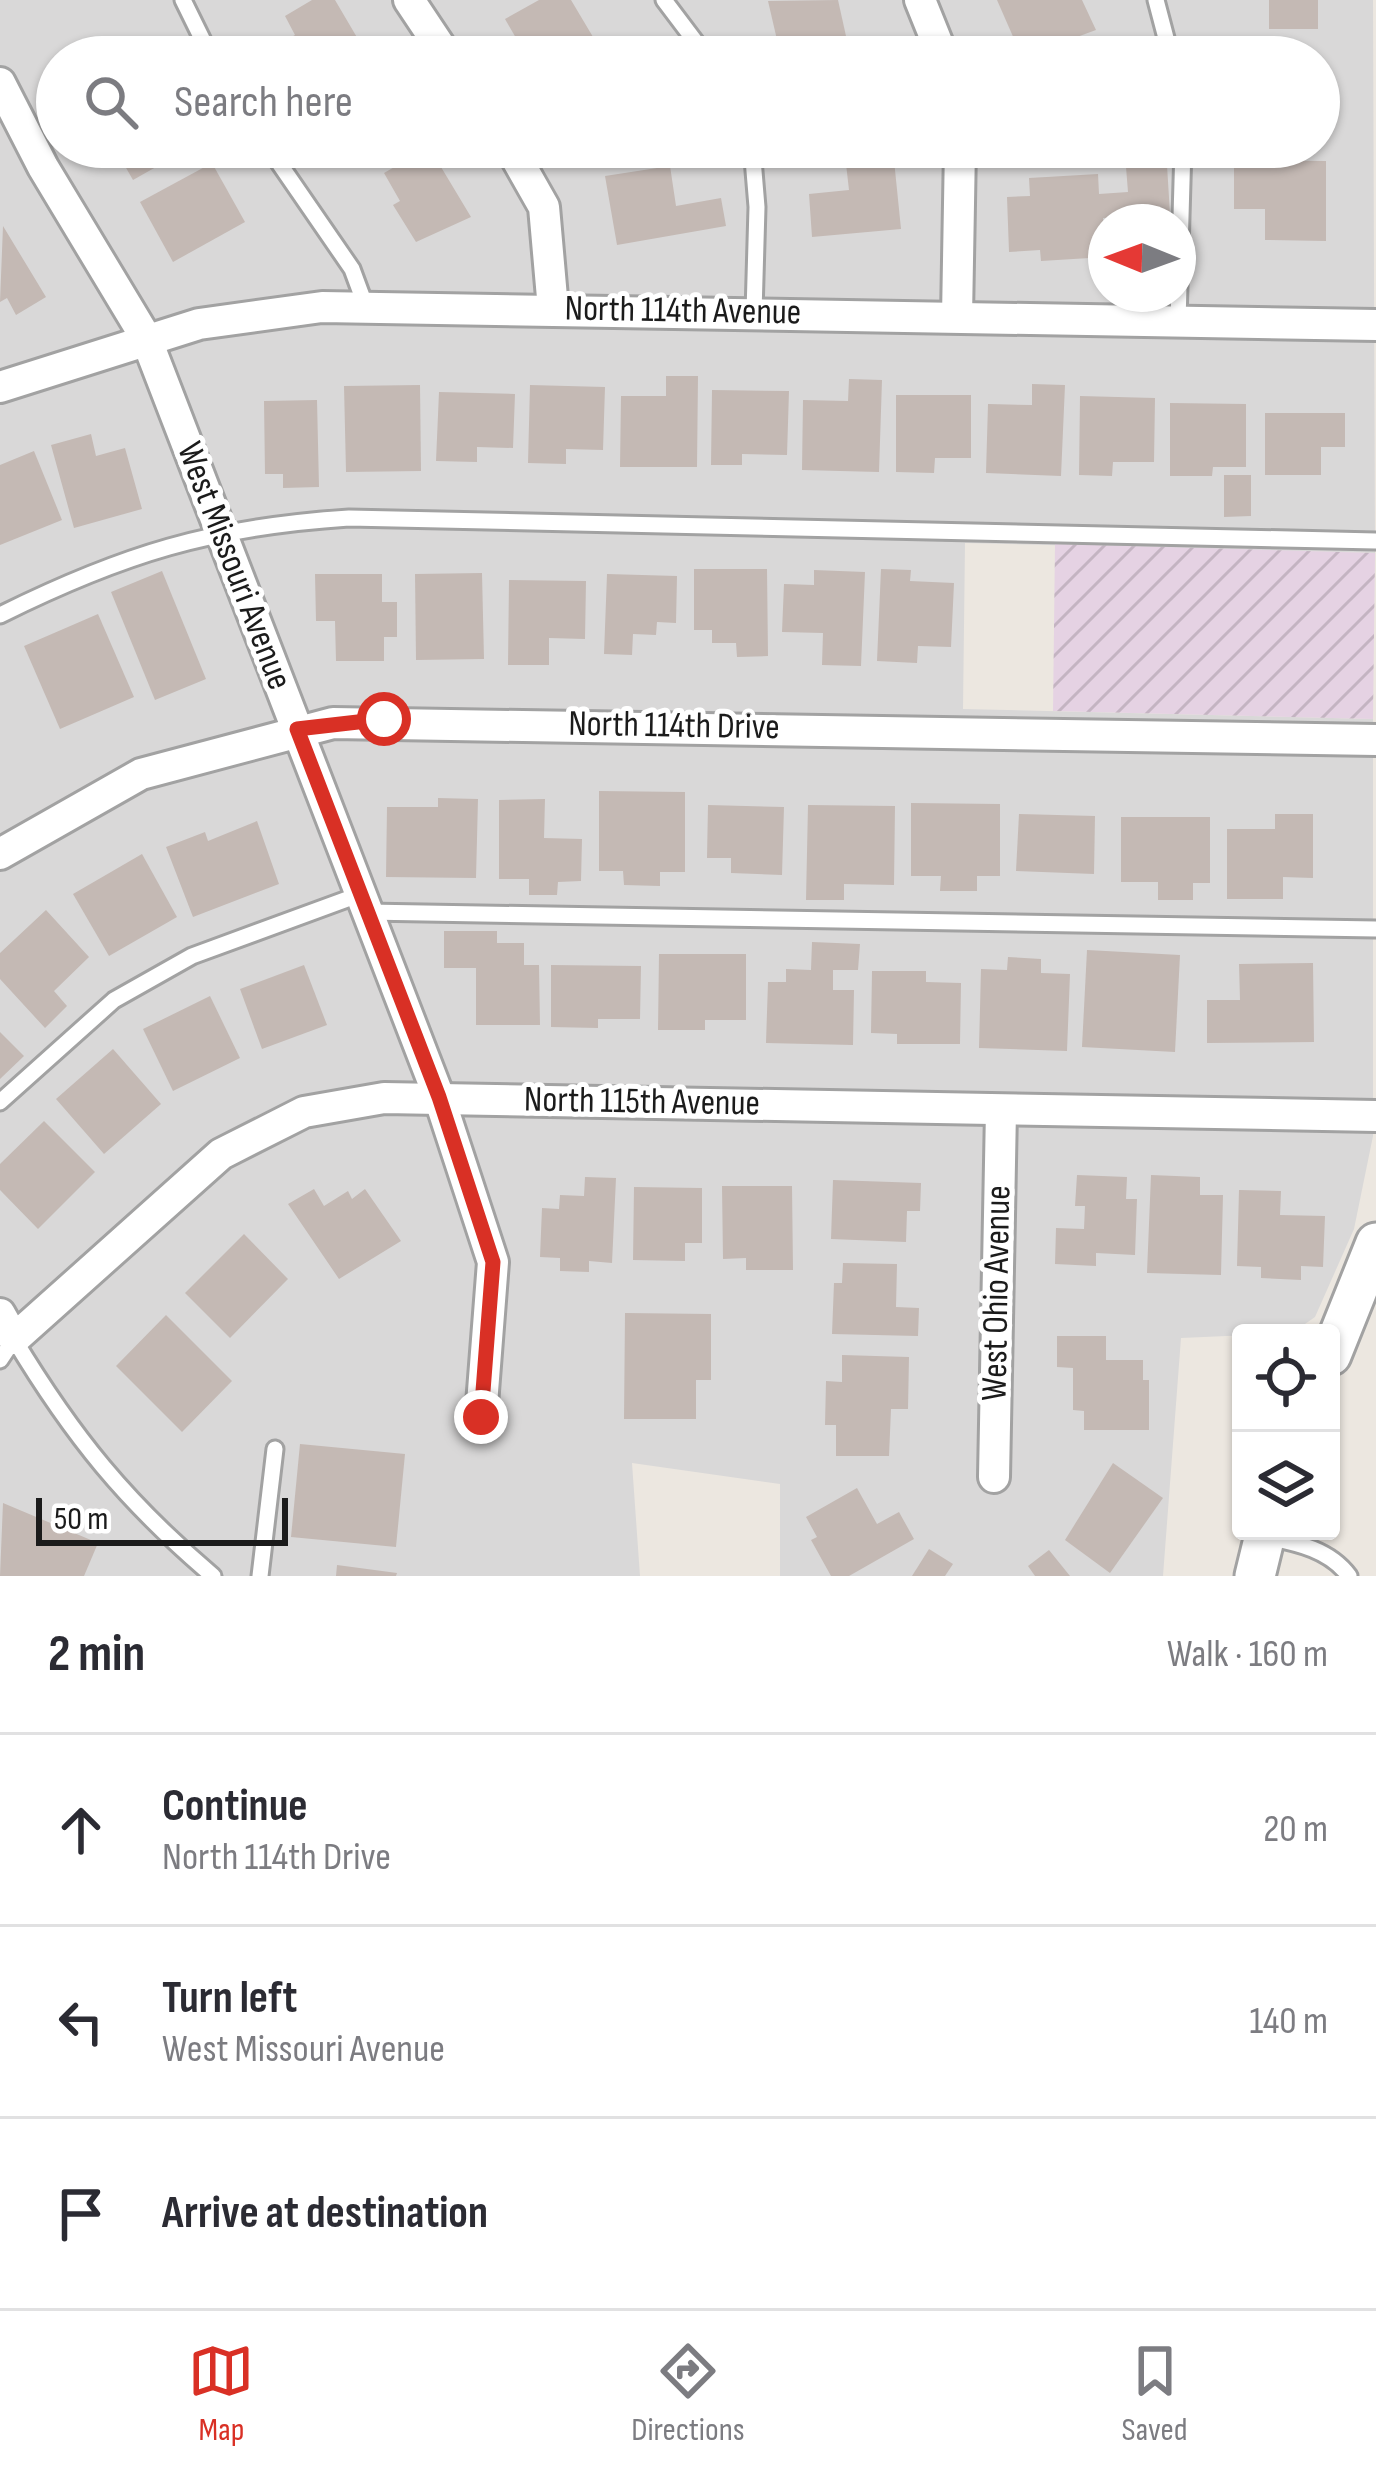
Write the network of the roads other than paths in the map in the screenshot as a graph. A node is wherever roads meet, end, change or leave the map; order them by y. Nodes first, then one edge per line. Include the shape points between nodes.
1 (183, 0) edge
2 (410, 0) edge
3 (664, 0) edge
4 (920, 0) edge
5 (1156, 0) edge
6 (201, 36) edge
7 (433, 36) edge
8 (691, 36) edge
9 (935, 36) edge
10 (1166, 36) edge
11 (0, 83) edge
12 (36, 153) edge
13 (44, 168) edge
14 (282, 168) edge
15 (522, 168) edge
16 (754, 168) edge
17 (960, 168) edge
18 (1182, 168) edge
19 (366, 307) junction
20 (553, 309) junction
21 (754, 313) junction
22 (957, 316) junction
23 (1178, 321) junction
24 (1376, 325) edge
25 (146, 338) junction
26 (0, 387) edge
27 (221, 533) junction
28 (1376, 541) edge
29 (0, 615) edge
30 (297, 729) junction
31 (1376, 740) edge
32 (0, 854) edge
33 (364, 903) junction
34 (1376, 929) edge
35 (439, 1097) junction
36 (0, 1102) edge
37 (1000, 1110) junction
38 (1376, 1116) edge
39 (1376, 1243) edge
40 (1340, 1333) edge
41 (5, 1338) edge
42 (481, 1417) dead end
43 (275, 1449) dead end
44 (994, 1477) dead end
45 (1263, 1540) edge
46 (1289, 1540) edge
47 (213, 1576) edge
48 (260, 1576) edge
49 (1255, 1576) edge
50 (1349, 1576) edge

1 - 6 lane
2 - 7 street
3 - 8 lane
4 - 9 street
5 - 10 lane
11 - 12 street, West Missouri Avenue
13 - 25 street, West Missouri Avenue
14 - 19 lane via 352,269
15 - 20 street via 544,207
16 - 21 lane
17 - 22 street
18 - 23 lane
19 - 20 street, North 114th Avenue
19 - 25 street, North 114th Avenue via 277,313
20 - 21 street, North 114th Avenue
21 - 22 street, North 114th Avenue
22 - 23 street, North 114th Avenue
23 - 24 street, North 114th Avenue
25 - 26 street, North 114th Avenue
25 - 27 street, West Missouri Avenue
27 - 28 lane via 422,516
27 - 29 lane via 134,554
27 - 30 street, West Missouri Avenue
30 - 31 street, North 114th Drive via 384,719
30 - 32 street, North 114th Drive via 141,774
30 - 33 street, West Missouri Avenue
33 - 34 lane
33 - 35 street, West Missouri Avenue
33 - 36 lane via 192,956 114,1000
35 - 37 street, North 115th Avenue
35 - 41 street, North 115th Avenue via 304,1112 221,1154
35 - 42 street, West Missouri Avenue via 493,1262
37 - 38 street, North 115th Avenue
37 - 44 street, West Ohio Avenue
39 - 40 street
41 - 47 lane via 139,1512
43 - 48 lane
45 - 49 street
46 - 50 lane via 1340,1563

